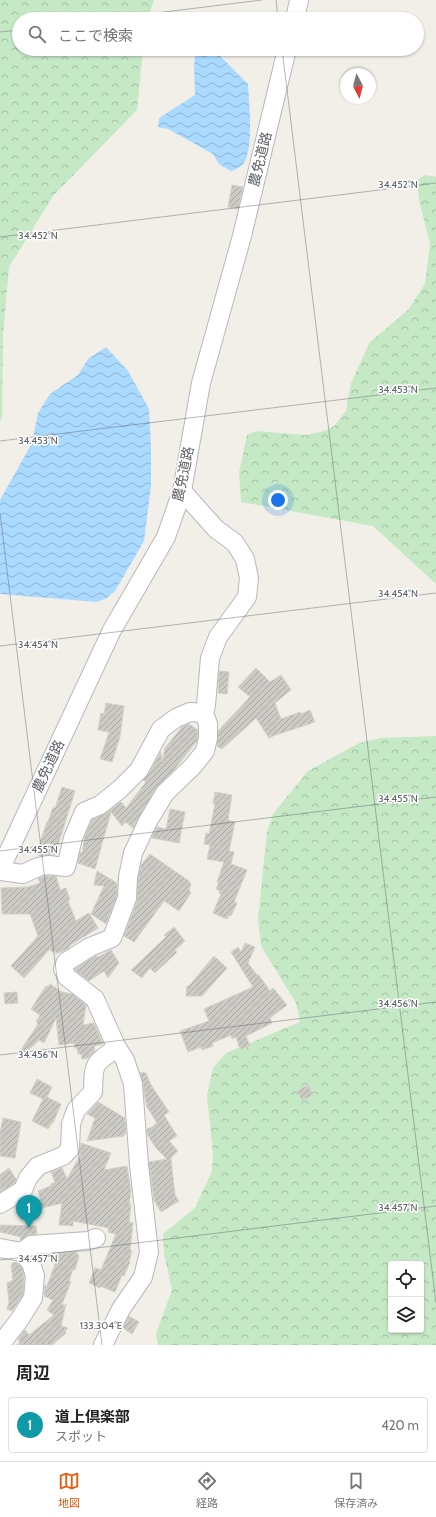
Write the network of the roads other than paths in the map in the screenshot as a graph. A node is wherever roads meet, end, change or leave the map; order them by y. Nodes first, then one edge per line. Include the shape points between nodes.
1 (299, 0) edge
2 (296, 12) edge
3 (285, 56) edge
4 (182, 490) junction
5 (204, 713) junction
6 (0, 870) edge
7 (116, 1046) junction
8 (0, 1204) edge
9 (96, 1238) dead end
10 (0, 1248) edge
11 (22, 1252) junction
12 (0, 1345) edge
13 (103, 1345) edge

1 - 2 street
3 - 4 street, 農免道路 via 242,236 201,383
4 - 5 street via 216,529 235,543 245,559 249,578 247,597 218,637 210,658
4 - 6 street, 農免道路 via 166,537 112,630
5 - 6 street via 190,712 176,718 161,730 139,770 100,805 84,812 73,838 66,867 48,865 23,874
5 - 7 street via 208,724 205,751 164,793 148,821 133,853 127,898 112,938 70,959 63,969 67,976 94,999
7 - 8 street via 97,1062 93,1072 93,1092 76,1110 71,1124 70,1149 63,1156 38,1166 28,1178 23,1190
7 - 13 street via 126,1060 133,1084 149,1252 143,1277 121,1308
9 - 11 street via 88,1241 31,1244
10 - 11 street
11 - 12 street via 31,1263 35,1276 33,1298

